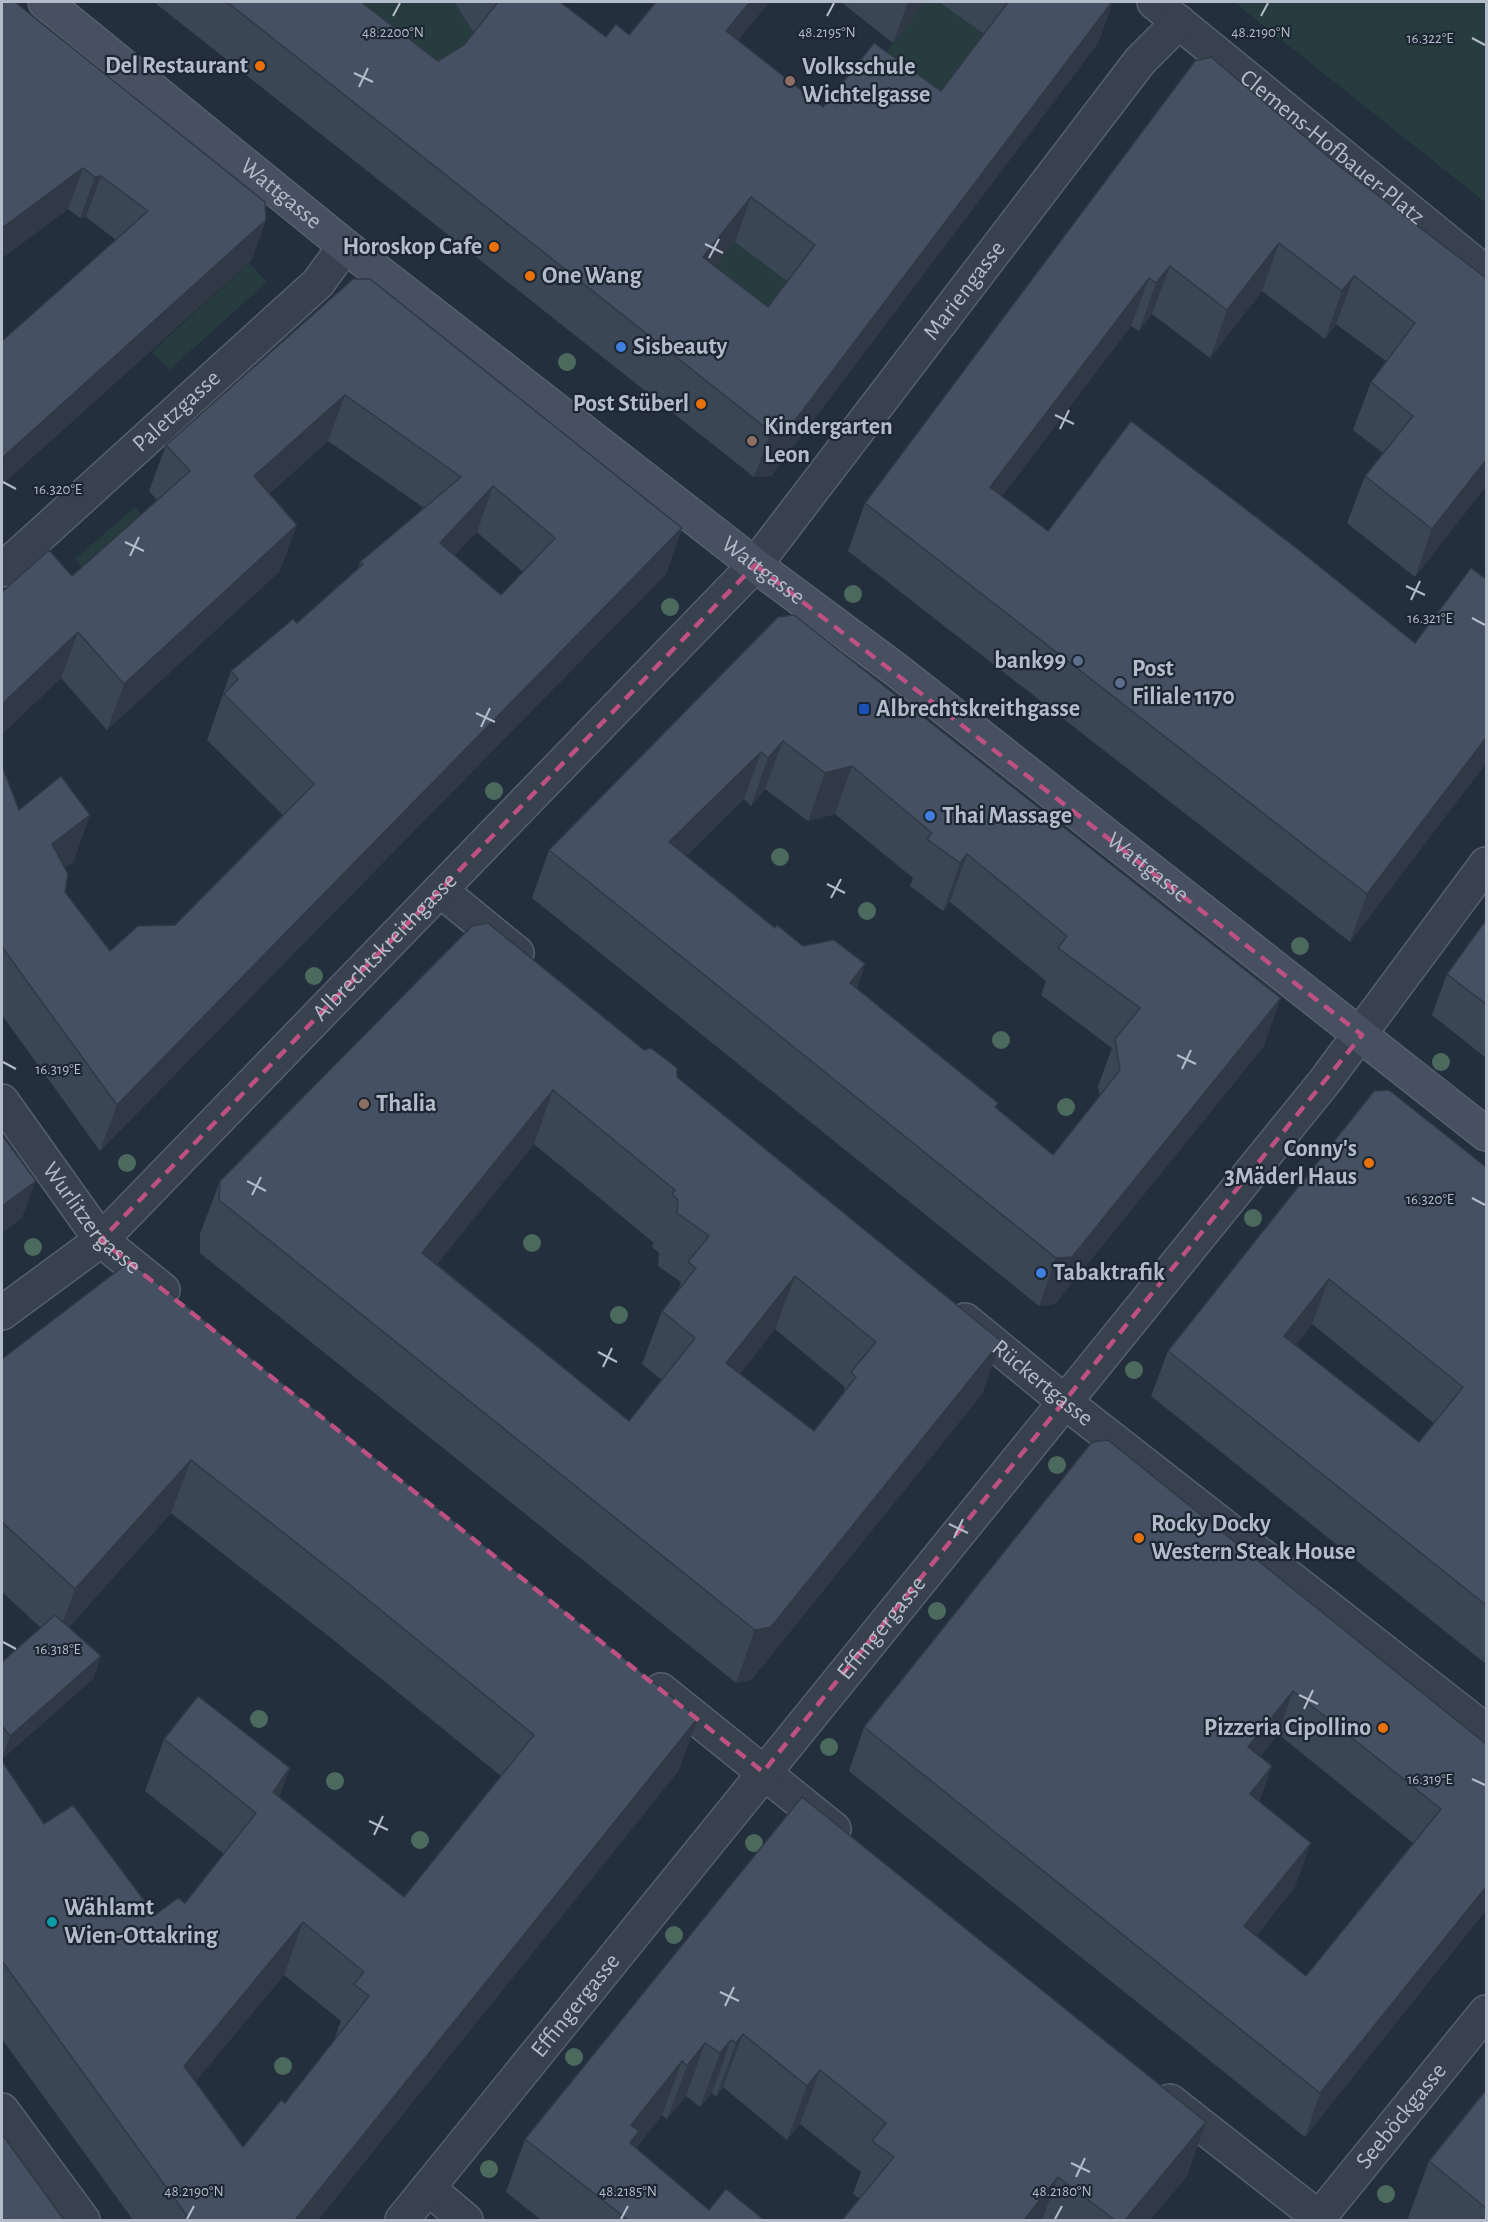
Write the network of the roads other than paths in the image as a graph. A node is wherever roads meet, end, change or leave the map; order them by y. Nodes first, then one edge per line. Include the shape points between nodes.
1 (45, 2) edge
2 (1154, 2) edge
3 (1179, 22) junction
4 (345, 246) junction
5 (1486, 273) edge
6 (755, 565) junction
7 (2, 570) edge
8 (1486, 864) edge
9 (440, 890) junction
10 (542, 973) edge
11 (1362, 1035) junction
12 (2, 1101) edge
13 (1486, 1134) edge
14 (101, 1240) junction
15 (946, 1304) edge
16 (185, 1308) edge
17 (2, 1313) edge
18 (1065, 1402) junction
19 (642, 1675) edge
20 (1486, 1731) edge
21 (763, 1772) junction
22 (856, 1847) edge
23 (1486, 2012) edge
24 (1144, 2080) edge
25 (2, 2110) edge
26 (428, 2188) junction
27 (83, 2220) edge
28 (402, 2220) edge
29 (466, 2220) edge
30 (1319, 2220) edge

1 - 4 main road, Wattgasse
2 - 3 street, Clemens-Hofbauer-Platz
3 - 5 street, Clemens-Hofbauer-Platz
3 - 6 street, Mariengasse via 1140,61
4 - 6 main road, Wattgasse
4 - 7 street, Paletzgasse via 318,284
6 - 9 street, Albrechtskreithgasse
6 - 11 main road, Wattgasse via 895,669
8 - 11 street, Effingergasse
9 - 10 street
9 - 14 street, Albrechtskreithgasse
11 - 13 main road, Wattgasse
11 - 18 street, Effingergasse
12 - 14 street, Wurlitzergasse
14 - 16 street, Wurlitzergasse
14 - 17 street, Albrechtskreithgasse
15 - 18 street, Rückertgasse
18 - 20 street, Rückertgasse
18 - 21 street, Effingergasse
19 - 21 street
21 - 22 street
21 - 26 street, Effingergasse
23 - 30 street, Seeböckgasse
24 - 30 street
25 - 27 street
26 - 28 street, Effingergasse
26 - 29 street

